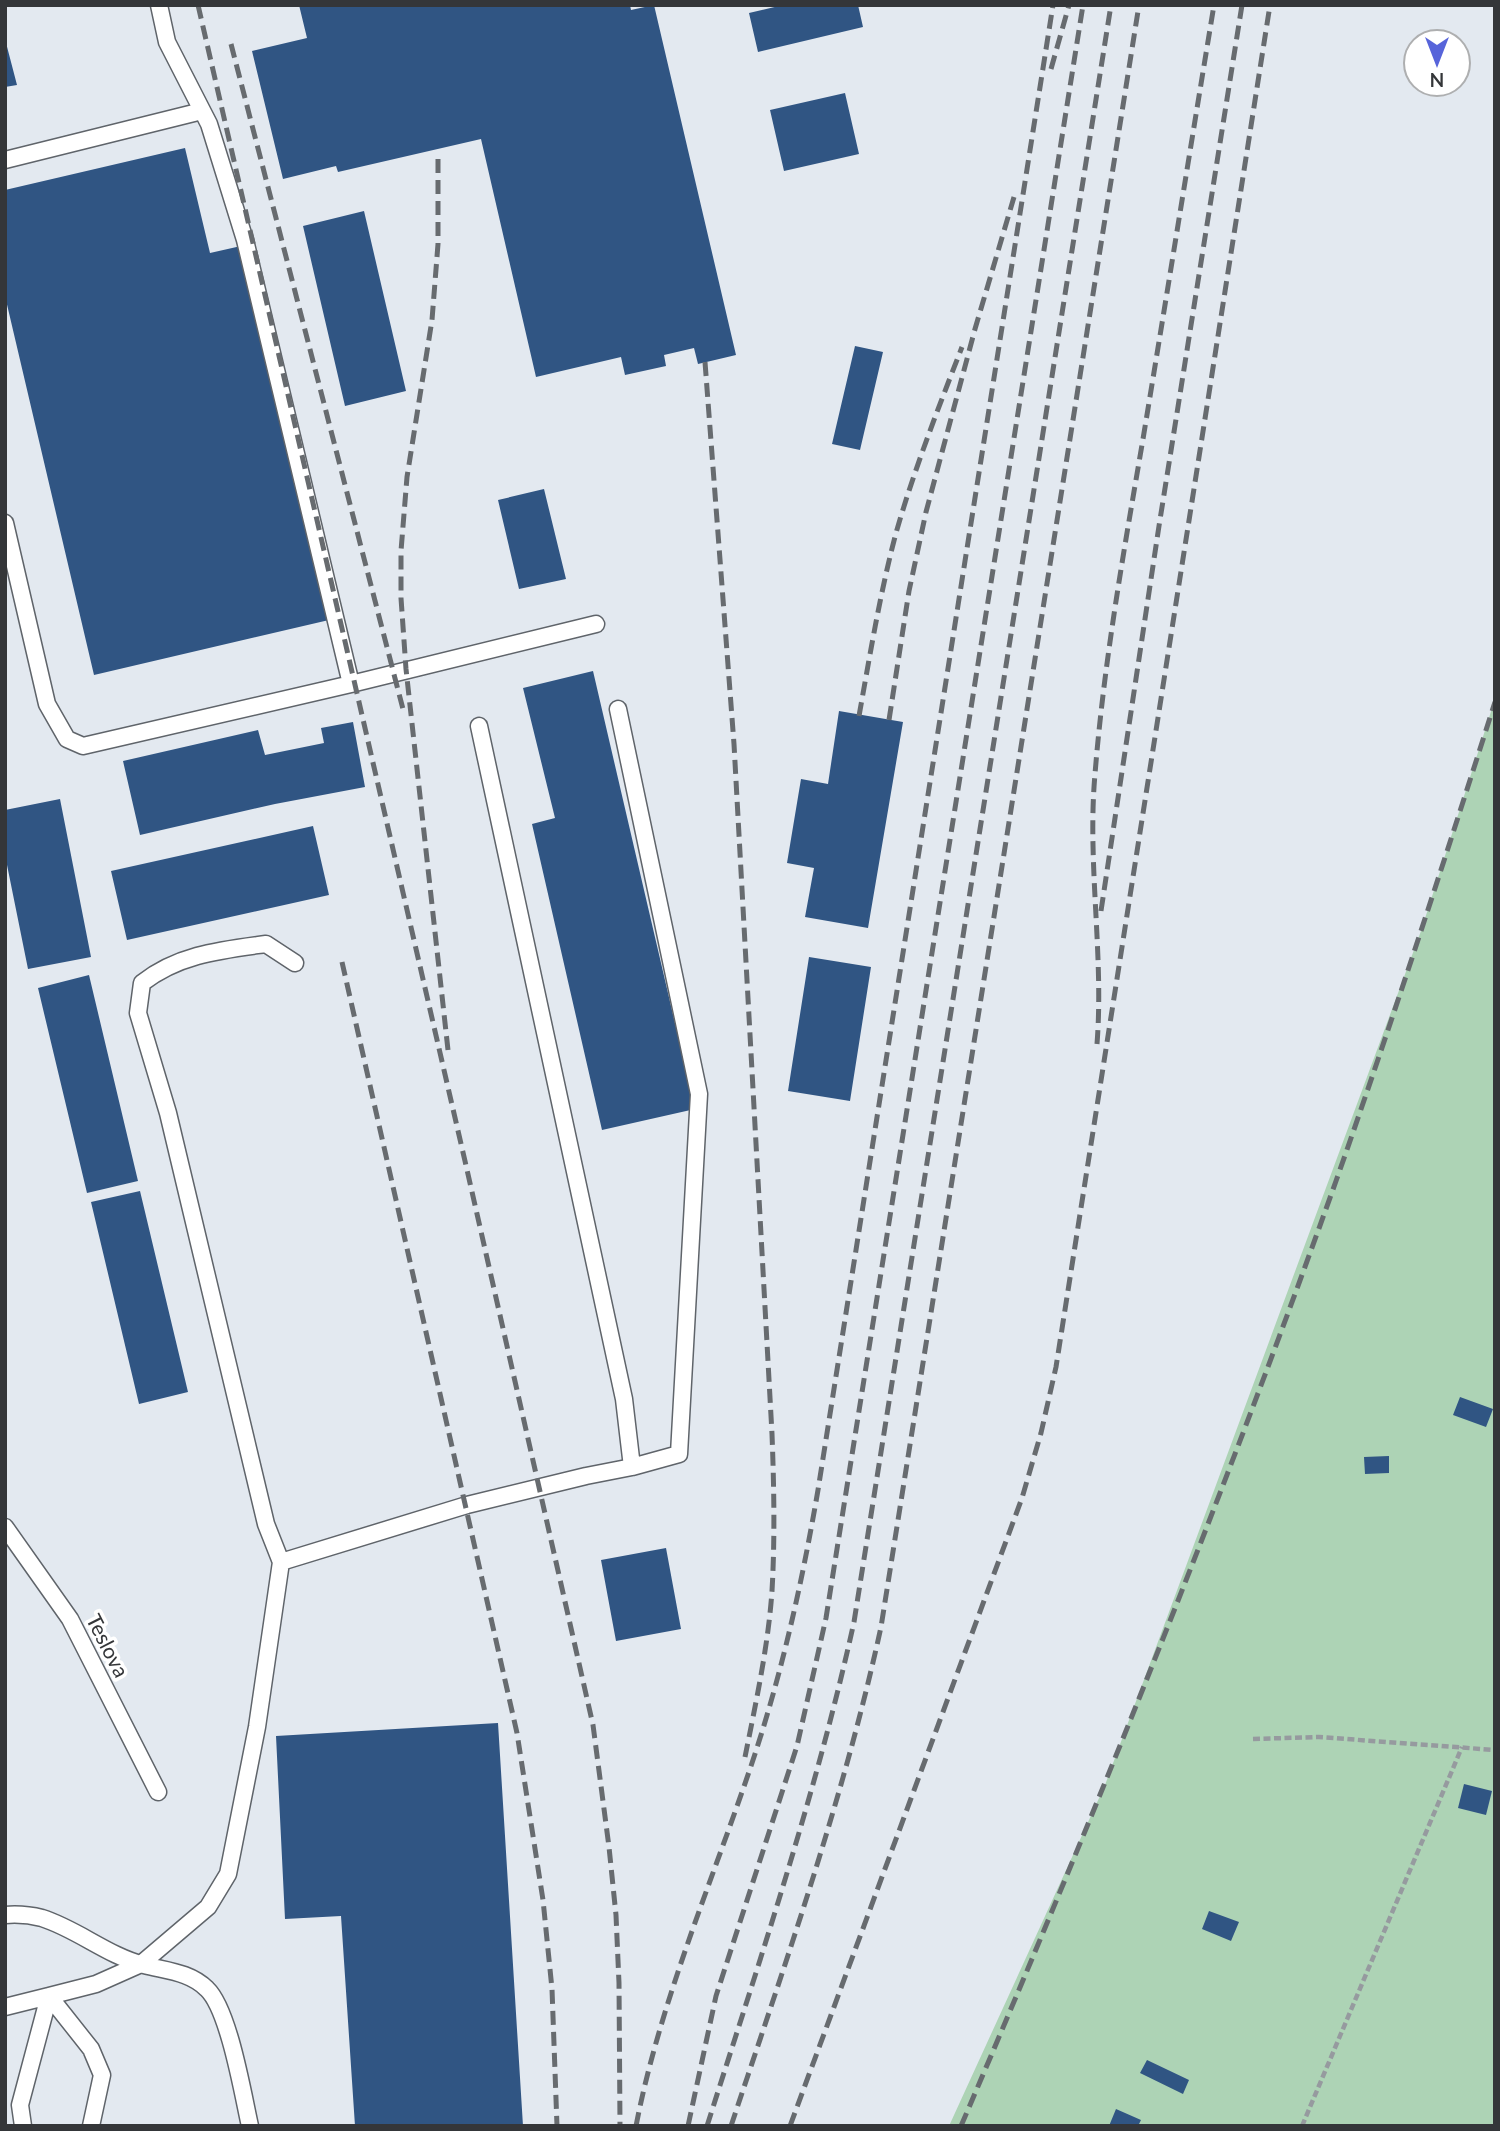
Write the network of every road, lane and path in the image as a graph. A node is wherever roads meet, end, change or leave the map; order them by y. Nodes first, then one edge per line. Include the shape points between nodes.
1 (159, 5) edge
2 (202, 111) junction
3 (5, 160) edge
4 (5, 523) edge
5 (596, 624) dead end
6 (351, 684) junction
7 (618, 709) dead end
8 (479, 726) dead end
9 (295, 963) dead end
10 (632, 1467) junction
11 (5, 1527) edge
12 (281, 1562) junction
13 (1253, 1739) dead end
14 (1462, 1747) junction
15 (1495, 1750) edge
16 (158, 1792) dead end
17 (5, 1915) edge
18 (141, 1964) junction
19 (50, 1996) junction
20 (5, 2007) edge
21 (23, 2126) edge
22 (91, 2126) edge
23 (250, 2126) edge
24 (1302, 2126) edge

1 - 2 lane via 167,42
2 - 3 lane
2 - 6 lane via 246,240
4 - 6 lane via 47,704 67,739 83,746
5 - 6 lane
7 - 10 lane via 699,1094 679,1454
8 - 10 lane via 624,1399
9 - 12 lane via 266,944 210,952 160,969 142,983 138,1013 168,1113 266,1524
10 - 12 lane via 467,1505
11 - 16 lane, Teslova via 70,1619
12 - 18 lane via 257,1727 228,1874 208,1907
13 - 14 path via 1319,1737
14 - 15 path
14 - 24 path
17 - 18 lane via 42,1918
18 - 19 lane
18 - 23 lane via 184,1973 209,1990 234,2053
19 - 20 lane
19 - 21 lane via 20,2105
19 - 22 lane via 91,2049 102,2075

